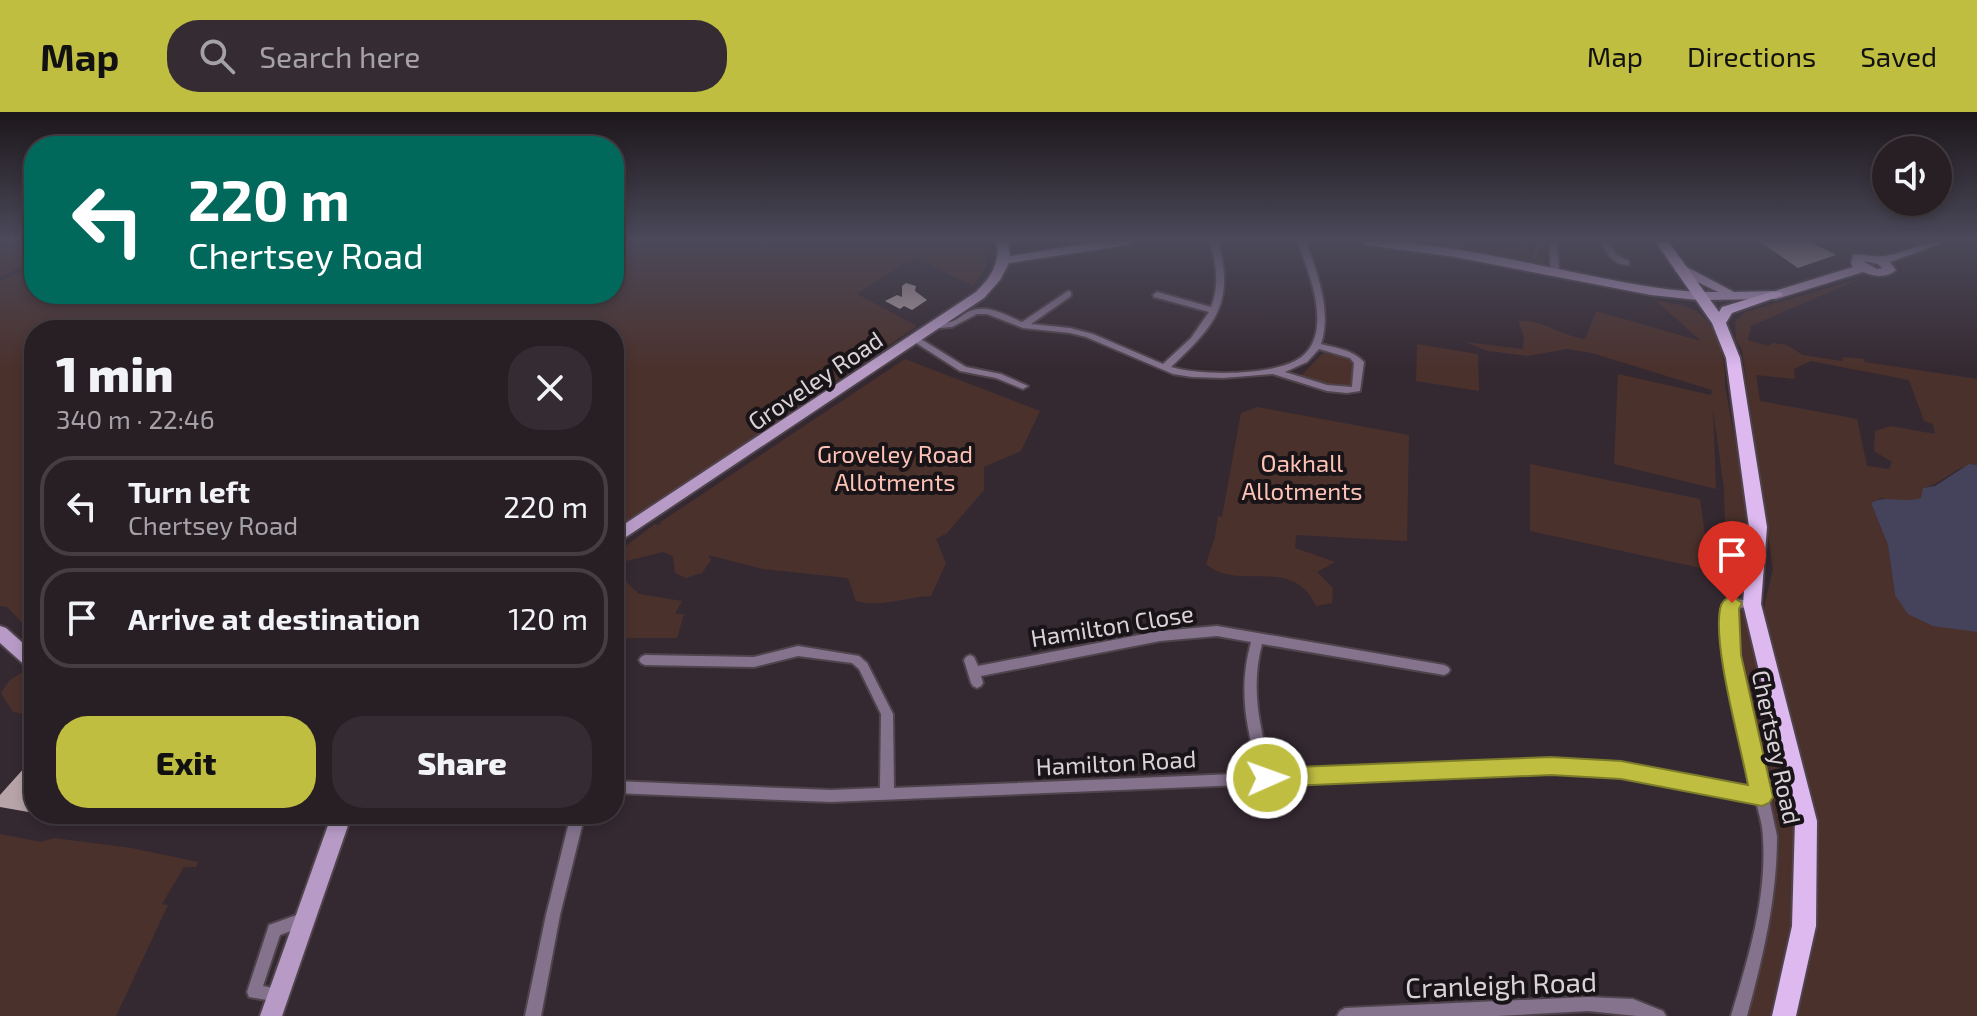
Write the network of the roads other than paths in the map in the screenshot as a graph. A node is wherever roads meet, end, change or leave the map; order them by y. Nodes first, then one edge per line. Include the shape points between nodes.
1 (990, 283) edge
2 (1223, 283) edge
3 (1315, 283) edge
4 (1610, 283) edge
5 (1689, 283) edge
6 (1707, 283) edge
7 (1814, 283) edge
8 (1068, 294) dead end
9 (1157, 295) dead end
10 (1776, 295) junction
11 (1698, 296) junction
12 (1746, 297) junction
13 (1215, 311) junction
14 (1719, 323) junction
15 (938, 325) junction
16 (1023, 325) junction
17 (916, 339) junction
18 (1318, 346) junction
19 (1165, 368) junction
20 (1271, 373) junction
21 (1023, 386) dead end
22 (624, 532) edge
23 (1752, 604) junction
24 (0, 633) edge
25 (1258, 639) junction
26 (24, 654) edge
27 (645, 660) dead end
28 (1444, 671) dead end
29 (973, 672) dead end
30 (1267, 778) junction
31 (624, 787) edge
32 (887, 794) junction
33 (1762, 797) junction
34 (338, 824) edge
35 (576, 824) edge
36 (271, 1016) edge
37 (533, 1016) edge
38 (1345, 1016) edge
39 (1658, 1016) edge
40 (1739, 1016) edge
41 (1784, 1016) edge

1 - 15 street, Groveley Road
2 - 13 street
3 - 18 street via 1322,306
4 - 11 street
5 - 11 main road, Chertsey Road
6 - 12 street
7 - 10 street
8 - 16 street
9 - 13 street
10 - 12 street
10 - 14 main road via 1727,310
11 - 12 street
11 - 14 main road, Chertsey Road
13 - 19 street
14 - 23 main road, Chertsey Road via 1733,358 1756,510
15 - 16 street via 956,325 981,311
15 - 17 street, Groveley Road
16 - 19 street via 1086,335
17 - 21 street via 963,369
17 - 22 street, Groveley Road
18 - 20 street via 1292,368
18 - 20 street via 1359,362 1357,389
19 - 20 street via 1195,374
23 - 33 street, Chertsey Road via 1732,603 1729,630
23 - 41 main road, Chertsey Road via 1806,821 1804,926
24 - 26 street
25 - 28 street, Hamilton Close
25 - 29 street, Hamilton Close via 1217,631 1160,636
25 - 30 street via 1247,691
27 - 32 street via 673,654 754,662 798,651 855,659 887,714
30 - 32 street, Hamilton Road
30 - 33 street, Hamilton Road via 1551,766 1621,770
31 - 32 street, Hamilton Road
33 - 40 street, Chertsey Road via 1770,836 1768,886
34 - 36 street
35 - 37 street
38 - 39 street, Cranleigh Road via 1588,1004 1633,1007

